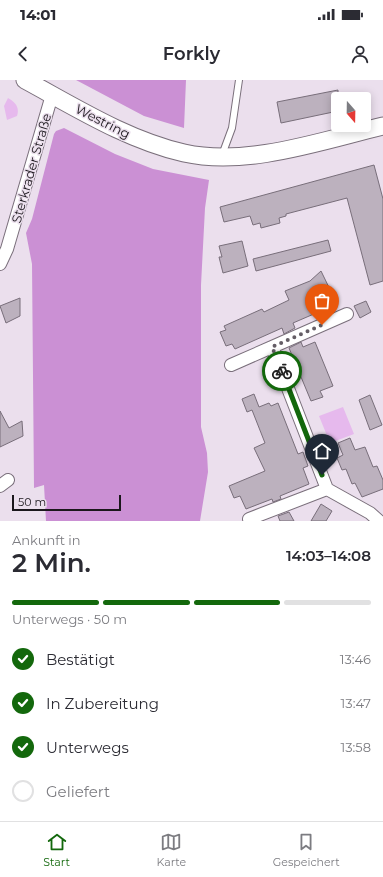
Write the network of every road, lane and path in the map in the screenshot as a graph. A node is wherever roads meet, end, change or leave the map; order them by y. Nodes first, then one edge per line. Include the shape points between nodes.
1 (24, 80) edge
2 (239, 80) edge
3 (59, 98) junction
4 (383, 126) edge
5 (221, 156) junction
6 (0, 264) edge
7 (347, 314) dead end
8 (272, 347) junction
9 (231, 365) dead end
10 (327, 489) junction
11 (249, 519) dead end
12 (379, 521) edge

1 - 3 main road, Westring
2 - 5 lane via 232,128
3 - 5 main road, Westring via 135,137 185,153
3 - 6 street, Sterkrader Straße
4 - 5 main road via 283,150
7 - 8 street
8 - 9 street
8 - 10 street
10 - 11 street
10 - 12 street via 370,513

